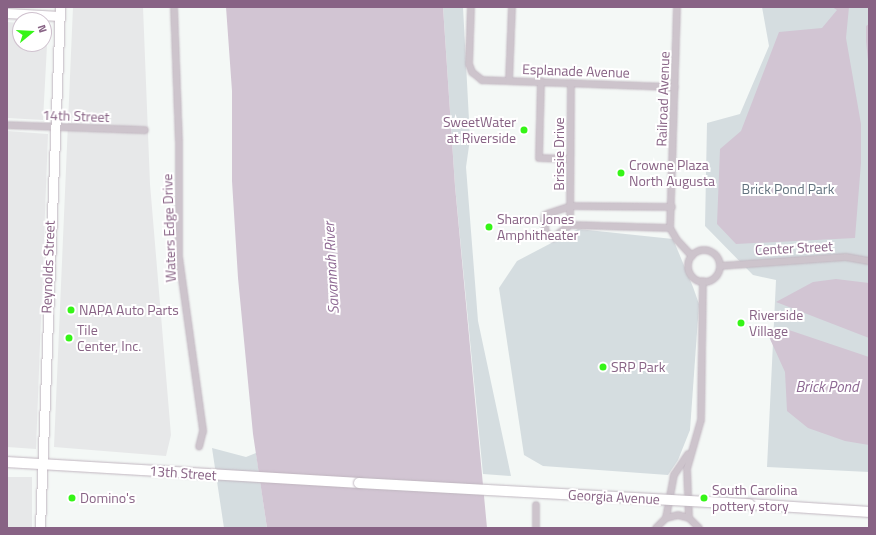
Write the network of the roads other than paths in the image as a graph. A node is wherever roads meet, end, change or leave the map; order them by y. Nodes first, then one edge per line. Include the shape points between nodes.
1 (174, 7) edge
2 (471, 7) edge
3 (512, 7) edge
4 (677, 7) edge
5 (59, 11) edge
6 (7, 12) edge
7 (509, 81) junction
8 (541, 82) junction
9 (571, 83) junction
10 (676, 87) junction
11 (7, 125) edge
12 (54, 127) junction
13 (144, 130) dead end
14 (570, 159) junction
15 (571, 206) junction
16 (672, 207) junction
17 (570, 225) junction
18 (670, 228) junction
19 (692, 256) junction
20 (869, 261) edge
21 (720, 266) junction
22 (703, 281) junction
23 (199, 447) dead end
24 (691, 449) junction
25 (7, 462) edge
26 (44, 464) junction
27 (359, 483) joint
28 (536, 505) dead end
29 (869, 512) edge
30 (666, 518) junction
31 (689, 518) junction
32 (40, 528) edge
33 (536, 528) edge
34 (656, 528) edge
35 (699, 528) edge

1 - 23 street, Waters Edge Drive via 179,141 179,257 203,432
2 - 7 street, Esplanade Avenue via 470,64 476,77 482,80
3 - 7 street
4 - 10 street, Railroad Avenue
5 - 6 main road
5 - 12 main road, Reynolds Street
7 - 8 street, Esplanade Avenue
8 - 9 street, Esplanade Avenue
8 - 14 street via 539,158
9 - 10 street, Esplanade Avenue
9 - 14 street, Brissie Drive
10 - 16 street, Railroad Avenue
11 - 12 street, 14th Street
12 - 13 street, 14th Street
12 - 26 main road, Reynolds Street via 44,363
14 - 15 street, Brissie Drive
15 - 16 street
15 - 17 street, Brissie Drive
15 - 17 street via 550,212 545,215 544,222 546,233 553,238
16 - 18 street, Railroad Avenue
17 - 18 street
18 - 19 street
19 - 21 street via 699,251 708,251 717,256
19 - 22 street via 689,262 690,273
20 - 21 street, Center Street via 846,257
21 - 22 street via 716,276
22 - 24 street via 701,420
24 - 30 street via 674,475
24 - 31 street via 687,481
25 - 26 main road, 13th Street
26 - 27 main road, 13th Street
26 - 32 main road, Reynolds Street
27 - 29 main road, Georgia Avenue, bridge
28 - 33 street
30 - 31 street via 678,515
30 - 34 street
31 - 35 street

